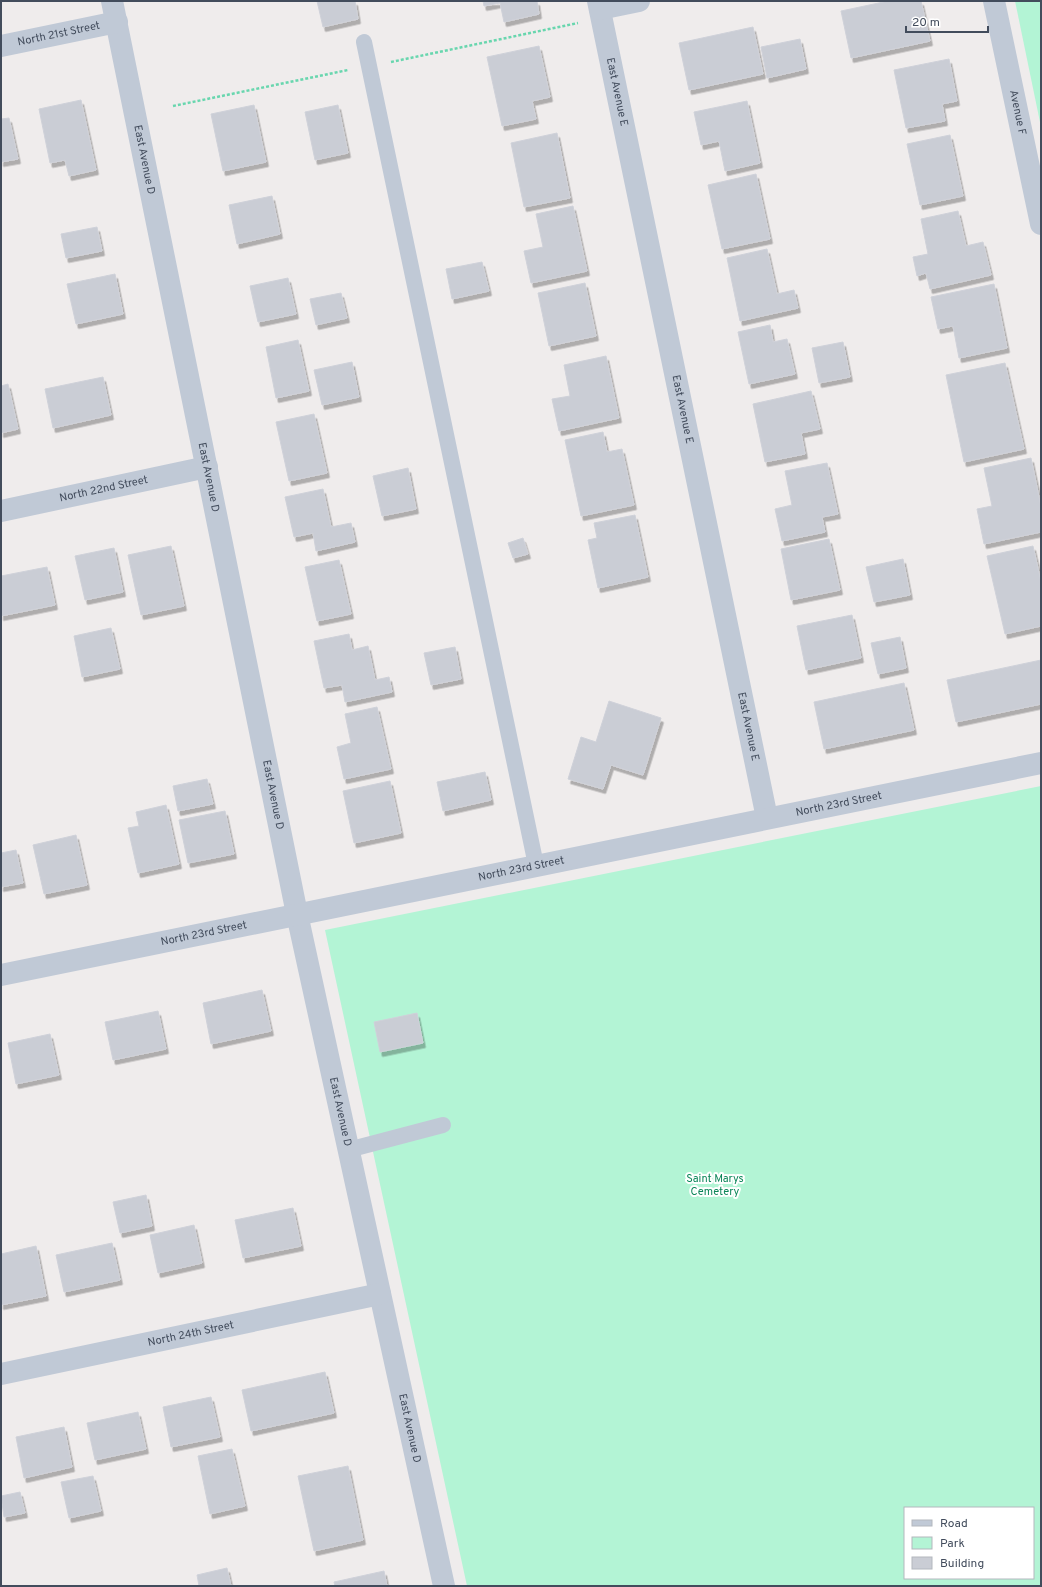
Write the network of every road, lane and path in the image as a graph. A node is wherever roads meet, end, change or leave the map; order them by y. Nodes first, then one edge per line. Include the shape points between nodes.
1 (112, 1) edge
2 (639, 1) edge
3 (994, 1) edge
4 (599, 5) edge
5 (117, 22) junction
6 (364, 42) dead end
7 (1, 46) edge
8 (1041, 224) edge
9 (207, 467) junction
10 (1, 511) edge
11 (1041, 763) edge
12 (767, 818) junction
13 (536, 865) junction
14 (297, 914) junction
15 (1, 975) edge
16 (443, 1125) dead end
17 (348, 1150) junction
18 (380, 1294) junction
19 (1, 1374) edge
20 (444, 1586) edge

1 - 5 street, East Avenue D
2 - 4 street
3 - 8 street, Avenue F
4 - 12 street, East Avenue E
5 - 7 street, North 21st Street
5 - 9 street, East Avenue D
6 - 13 lane
9 - 10 street, North 22nd Street
9 - 14 street, East Avenue D
11 - 12 street, North 23rd Street
12 - 13 street, North 23rd Street
13 - 14 street, North 23rd Street
14 - 15 street, North 23rd Street
14 - 17 street, East Avenue D
16 - 17 lane
17 - 18 street, East Avenue D
18 - 19 street, North 24th Street
18 - 20 street, East Avenue D

